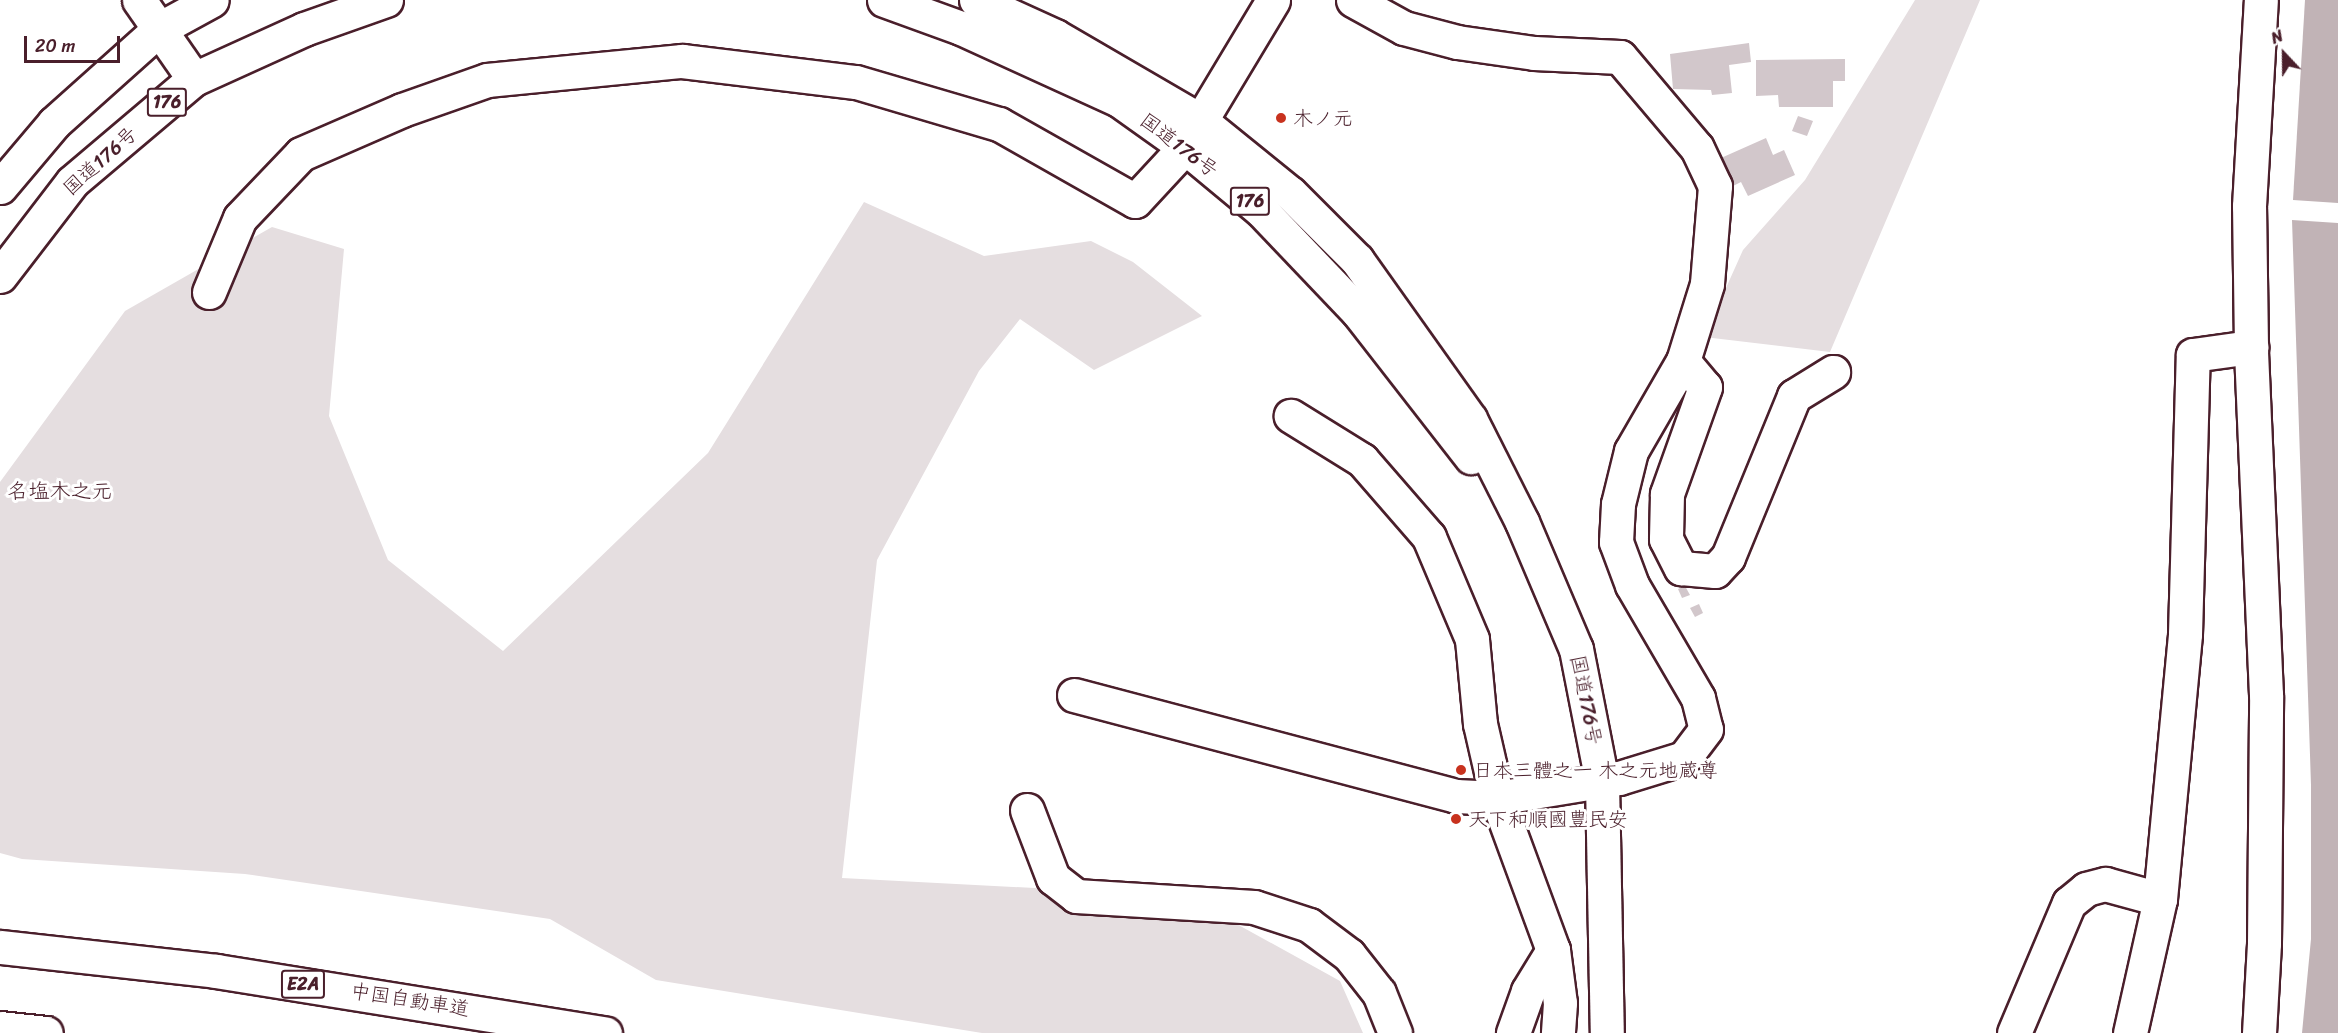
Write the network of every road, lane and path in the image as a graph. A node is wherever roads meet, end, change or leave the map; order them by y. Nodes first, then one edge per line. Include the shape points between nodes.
1 (140, 0) edge
2 (212, 0) edge
3 (386, 0) edge
4 (884, 0) edge
5 (976, 0) edge
6 (1273, 0) edge
7 (1353, 0) edge
8 (2261, 0) edge
9 (159, 29) junction
10 (194, 79) junction
11 (1193, 134) junction
12 (0, 187) edge
13 (0, 276) edge
14 (208, 292) dead end
15 (2251, 346) junction
16 (1683, 362) junction
17 (1833, 372) dead end
18 (1291, 416) dead end
19 (1074, 695) dead end
20 (1602, 782) junction
21 (1497, 798) junction
22 (1027, 810) dead end
23 (2160, 899) junction
24 (0, 947) edge
25 (1553, 950) junction
26 (0, 1028) edge
27 (46, 1033) edge
28 (604, 1033) edge
29 (1395, 1033) edge
30 (1513, 1033) edge
31 (1558, 1033) edge
32 (1607, 1033) edge
33 (2014, 1033) edge
34 (2130, 1033) edge
35 (2259, 1033) edge

1 - 9 main road
2 - 9 main road
3 - 10 main road, 国道176号 / 176 via 304,29
4 - 11 main road, 国道176号 / 176 via 961,28
5 - 11 main road, 国道176号 / 176 via 1055,36
6 - 11 main road
7 - 16 main road via 1404,28 1457,42 1534,53 1620,57 1639,75 1697,148 1715,186 1707,284
8 - 15 main road via 2250,206
9 - 10 main road
9 - 12 main road via 54,123
10 - 13 main road, 国道176号 / 176 via 72,182
11 - 14 main road via 1135,201 999,123 856,82 682,61 488,80 402,110 301,154 240,218
11 - 20 main road, 国道176号 / 176 via 1358,312 1522,522 1576,649
15 - 23 main road via 2193,355 2185,634
15 - 35 main road via 2266,695 2264,943
16 - 17 main road via 1705,387 1667,494 1666,538 1681,568 1714,571 1728,557 1794,396
16 - 20 main road via 1631,451 1618,504 1616,542 1632,585 1698,698 1706,729 1684,758
18 - 21 main road via 1362,460 1429,537 1472,639 1480,724
19 - 21 main road via 1456,796
20 - 21 main road
20 - 32 main road, 国道176号 / 176
21 - 25 main road
22 - 29 main road via 1053,878 1076,896 1254,907 1309,925 1349,955 1379,993
23 - 33 main road via 2105,884 2086,889 2069,903
23 - 34 main road
24 - 28 main road, 中国自動車道 / E2A via 216,971
25 - 30 main road via 1528,991
25 - 31 main road via 1560,1003
26 - 27 main road

